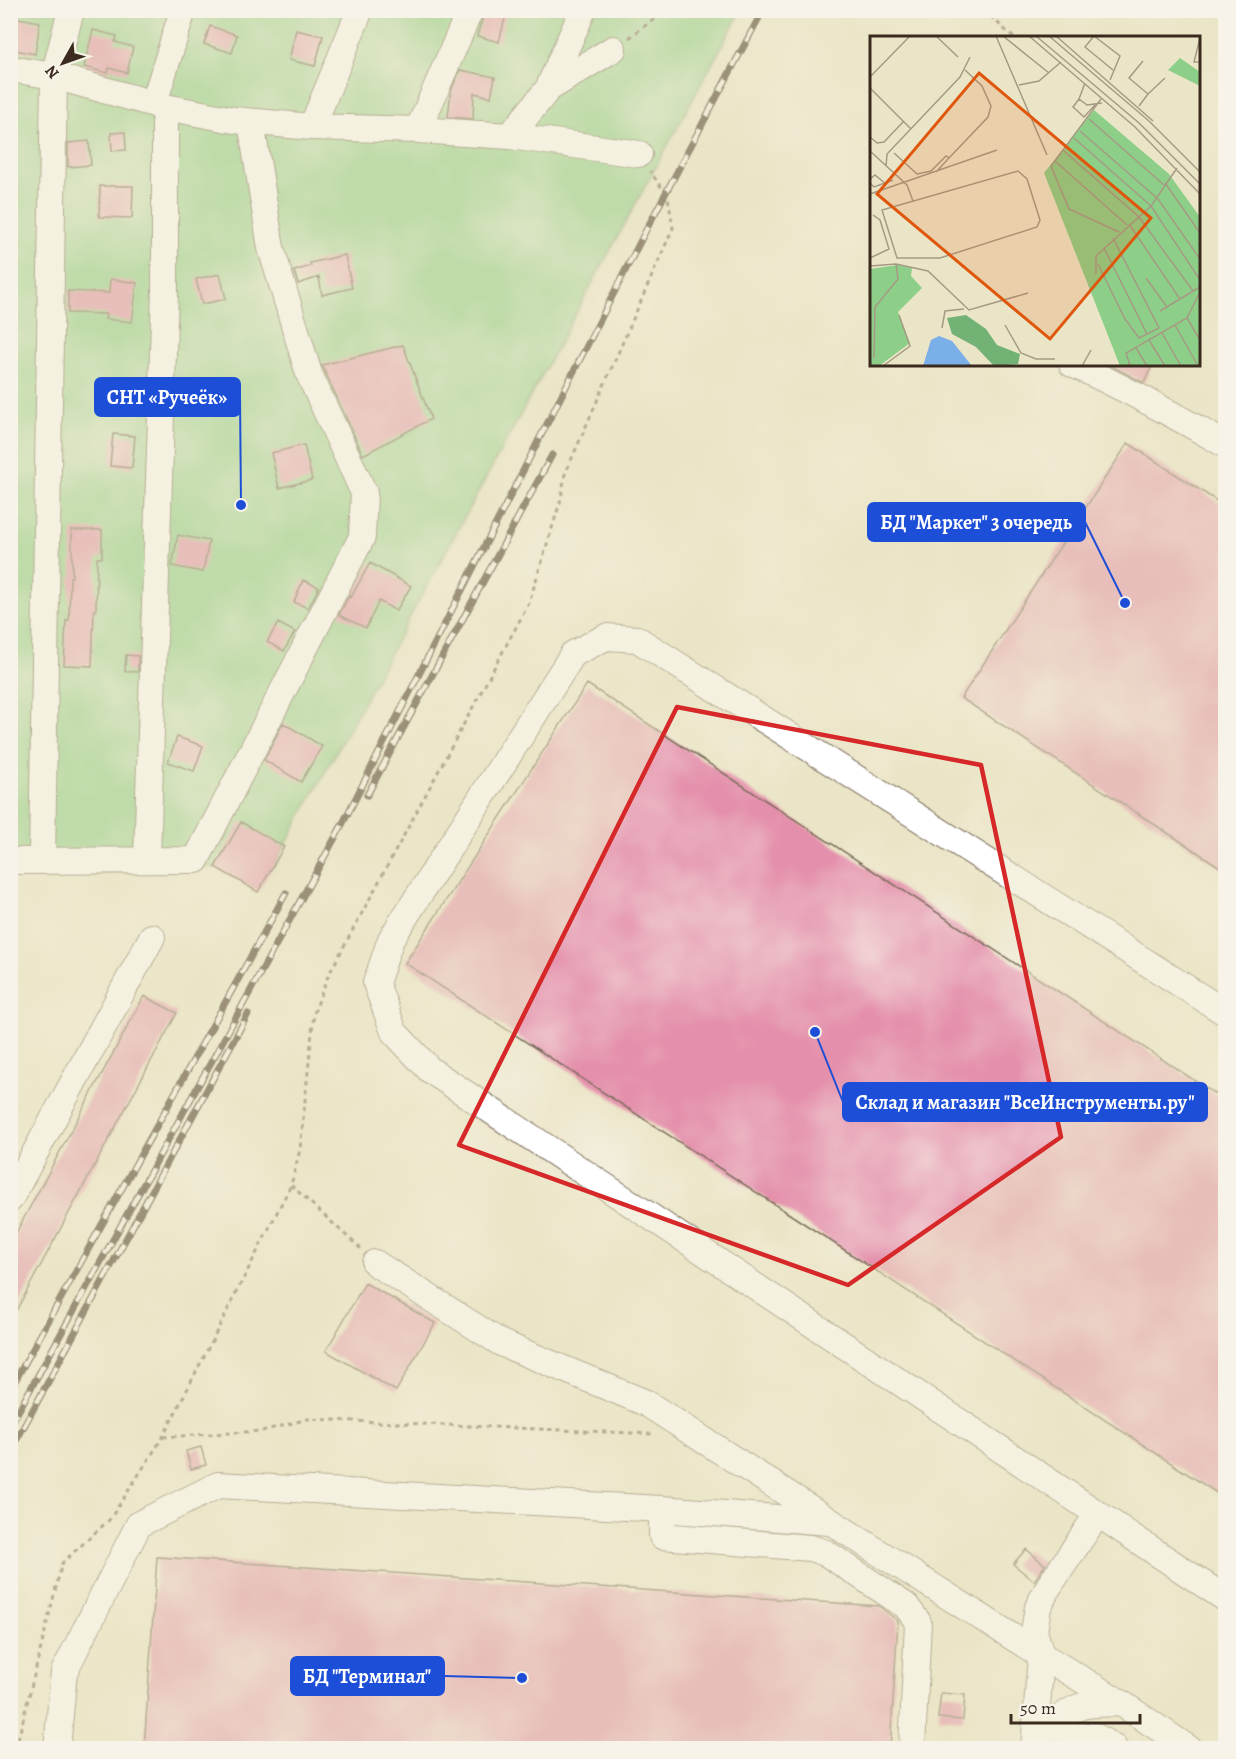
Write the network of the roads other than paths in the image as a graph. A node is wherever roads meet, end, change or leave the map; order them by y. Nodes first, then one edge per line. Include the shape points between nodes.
1 (71, 10) edge
2 (183, 10) edge
3 (360, 10) edge
4 (470, 10) edge
5 (583, 10) edge
6 (613, 49) road end
7 (10, 69) edge
8 (54, 76) junction
9 (548, 89) junction
10 (159, 105) junction
11 (251, 122) junction
12 (312, 128) junction
13 (418, 130) junction
14 (510, 136) junction
15 (639, 154) road end
16 (1076, 366) edge
17 (1226, 446) edge
18 (42, 860) junction
19 (147, 860) junction
20 (10, 861) edge
21 (152, 937) dead end
22 (1226, 1013) edge
23 (10, 1199) edge
24 (375, 1263) road end
25 (662, 1509) junction
26 (1097, 1515) junction
27 (832, 1522) junction
28 (1226, 1599) edge
29 (1041, 1655) junction
30 (1121, 1703) junction
31 (1069, 1736) dead end
32 (57, 1749) edge
33 (912, 1749) edge
34 (1036, 1749) edge
35 (1114, 1749) edge
36 (1188, 1749) edge

1 - 8 street
2 - 10 street
3 - 12 street
4 - 13 street
5 - 9 street
6 - 9 street
7 - 8 street
8 - 10 street
8 - 18 street
9 - 14 street
10 - 11 street
10 - 19 street via 165,290
11 - 12 street
11 - 19 street via 271,248 309,374 364,493 362,537 196,860
12 - 13 street
13 - 14 street
14 - 15 street
16 - 17 street via 1173,414
18 - 19 street
18 - 20 street
21 - 23 street
22 - 26 street via 637,639 606,637 573,654 391,939 376,983 394,1032 430,1070
24 - 27 street via 501,1343 646,1403
25 - 27 street
25 - 32 street via 218,1485 140,1524 64,1672
25 - 33 street via 662,1536 810,1548 826,1553 906,1606 918,1622
26 - 28 street
26 - 29 street via 1038,1607 1034,1631
27 - 29 street
29 - 30 street
29 - 34 street
30 - 34 street via 1082,1706 1067,1714 1049,1728
30 - 36 street
31 - 35 street via 1095,1736

